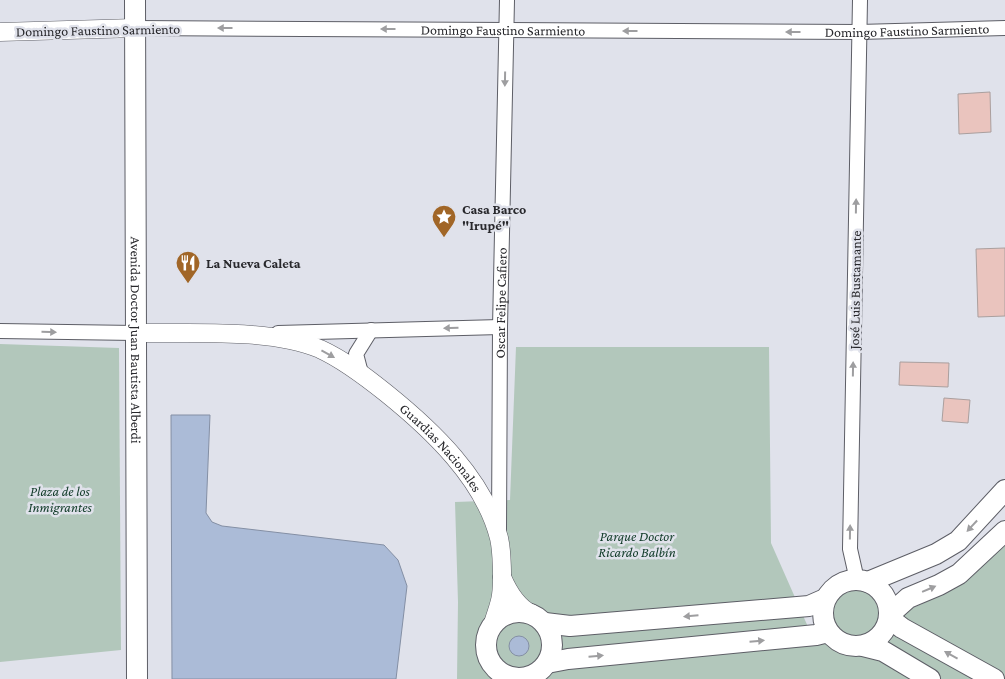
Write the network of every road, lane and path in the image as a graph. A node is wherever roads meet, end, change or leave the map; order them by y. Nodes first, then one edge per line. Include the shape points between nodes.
1 (135, 0) edge
2 (508, 0) edge
3 (860, 0) edge
4 (135, 28) junction
5 (1005, 28) edge
6 (506, 30) junction
7 (0, 32) edge
8 (859, 32) junction
9 (500, 327) junction
10 (371, 330) junction
11 (0, 331) edge
12 (136, 333) junction
13 (248, 334) junction
14 (361, 373) junction
15 (1005, 490) edge
16 (1005, 531) edge
17 (499, 539) junction
18 (502, 576) junction
19 (862, 581) junction
20 (826, 600) junction
21 (889, 617) junction
22 (539, 619) junction
23 (493, 624) junction
24 (828, 632) junction
25 (863, 646) junction
26 (547, 663) junction
27 (137, 679) edge
28 (518, 679) edge
29 (930, 679) edge
30 (994, 679) edge

1 - 4 main road, Avenida Doctor Juan Bautista Alberdi
2 - 6 street, Oscar Felipe Cafiero
3 - 8 street, José Luis Bustamante
6 -> 4 street, Domingo Faustino Sarmiento
4 - 7 street, Domingo Faustino Sarmiento
4 - 12 main road, Avenida Doctor Juan Bautista Alberdi
5 - 8 street, Domingo Faustino Sarmiento
8 -> 6 street, Domingo Faustino Sarmiento
6 -> 9 street, Oscar Felipe Cafiero
19 -> 8 street, José Luis Bustamante via 850,549
9 -> 10 street, Guardias Nacionales
9 - 17 street, Oscar Felipe Cafiero
10 - 13 street, Guardias Nacionales
10 - 14 street via 356,354
11 -> 12 street, Guardias Nacionales
12 - 13 street, Guardias Nacionales
12 - 27 main road, Avenida Doctor Juan Bautista Alberdi
13 -> 14 street, Guardias Nacionales via 292,341 320,350
14 - 17 street, Guardias Nacionales via 413,415 449,451 480,493
15 -> 19 main road via 958,541 936,554
21 -> 16 main road via 908,598 959,574
17 - 18 street, Oscar Felipe Cafiero
18 - 22 street, Oscar Felipe Cafiero via 508,591 526,611
18 - 23 street, Oscar Felipe Cafiero via 501,595
19 - 20 main road via 838,585
19 - 21 main road via 882,592 889,607
20 -> 22 main road via 809,606 570,626
20 - 24 main road via 822,613
21 - 25 main road via 880,636
30 -> 21 main road via 902,628
22 - 23 main road via 515,612
22 - 26 main road via 550,632 553,642
23 - 28 main road via 486,639 491,664 499,672
24 - 25 main road via 844,644
26 -> 24 main road
25 - 29 main road via 883,651
26 - 28 main road via 535,675

